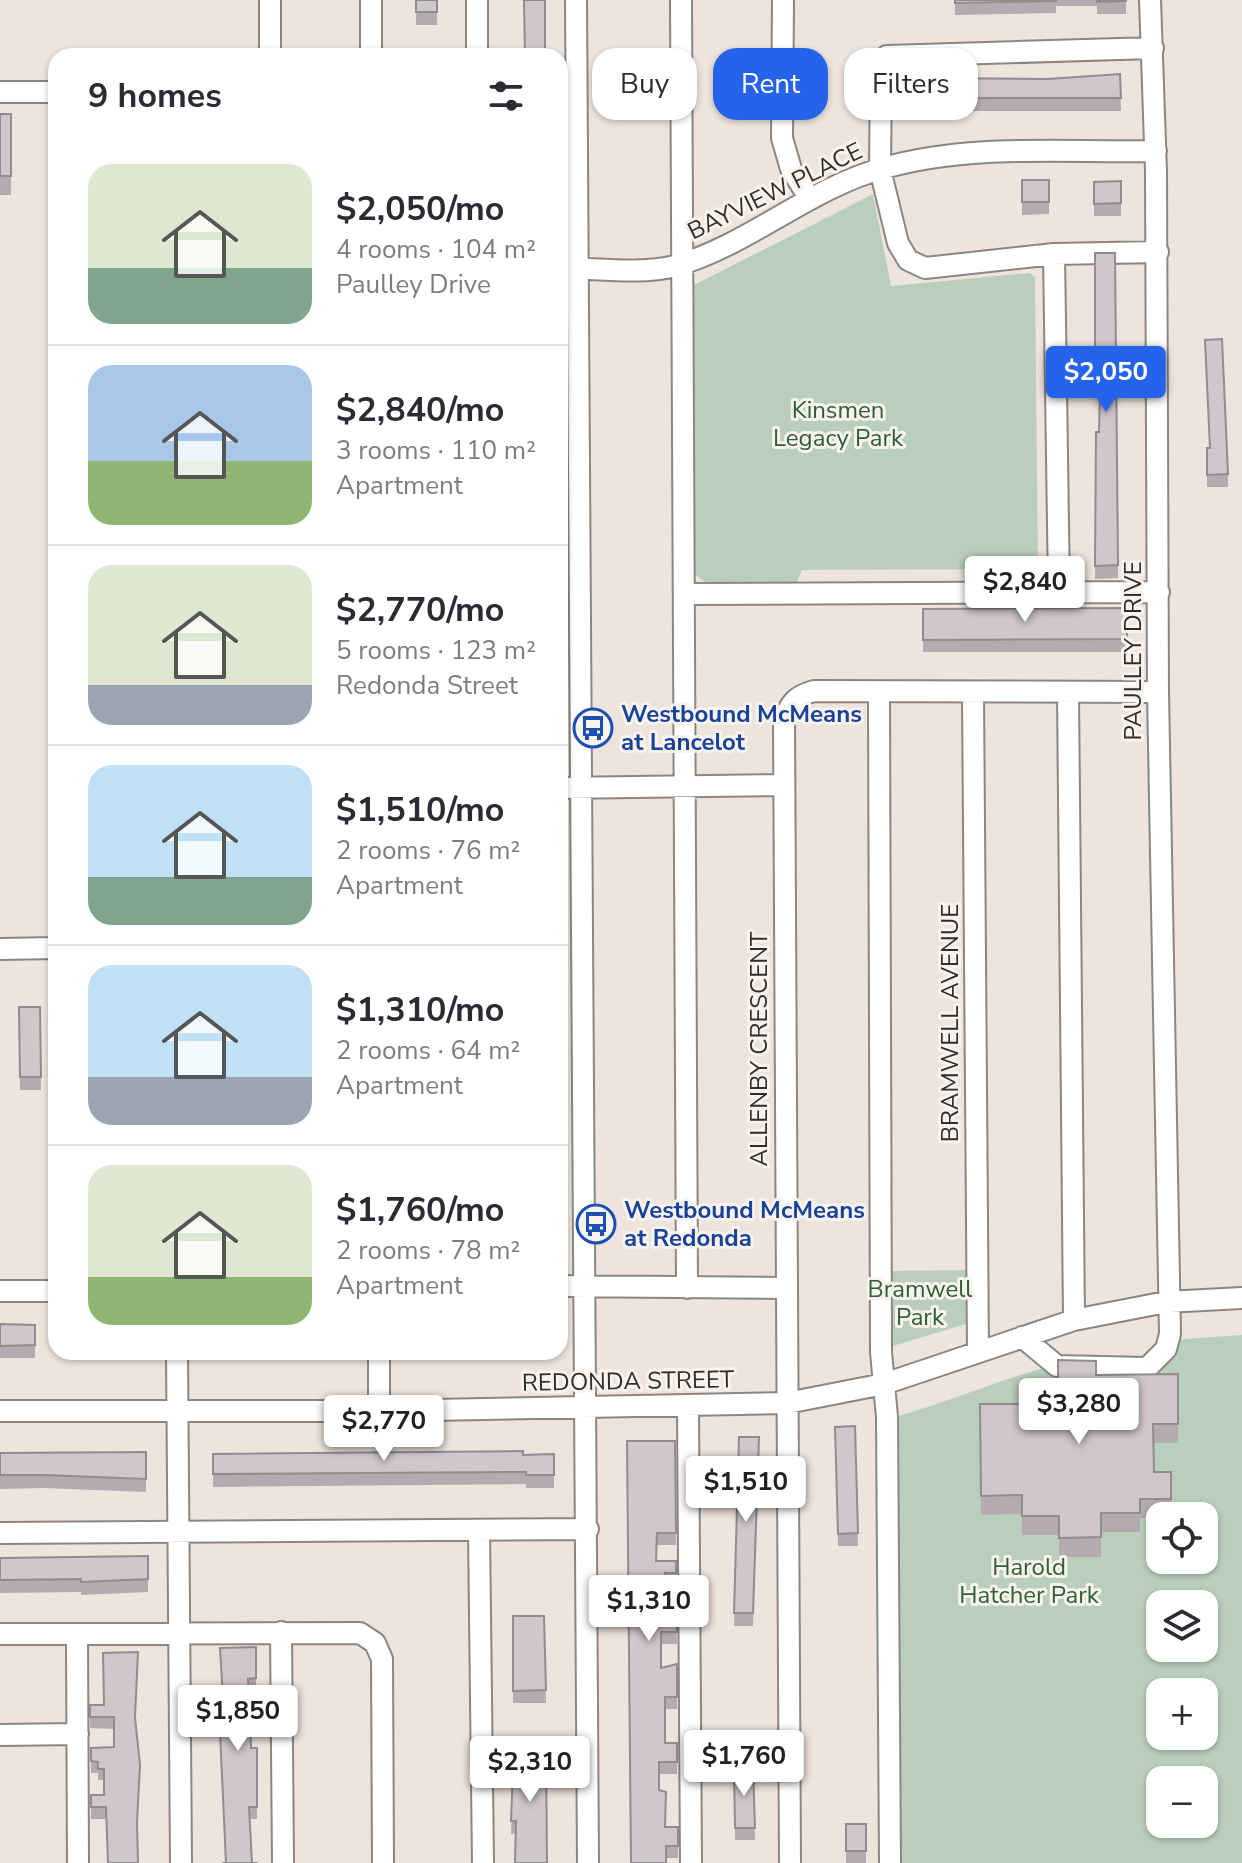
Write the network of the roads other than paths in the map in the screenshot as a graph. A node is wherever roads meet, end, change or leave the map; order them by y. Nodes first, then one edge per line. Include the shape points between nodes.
1 (270, 0) edge
2 (371, 0) edge
3 (477, 0) edge
4 (576, 0) edge
5 (681, 0) edge
6 (783, 0) edge
7 (1150, 0) edge
8 (270, 48) edge
9 (371, 48) edge
10 (477, 48) edge
11 (1153, 48) junction
12 (0, 92) edge
13 (48, 92) edge
14 (1156, 151) junction
15 (880, 169) junction
16 (810, 199) junction
17 (1158, 252) junction
18 (1054, 254) junction
19 (684, 263) junction
20 (569, 268) edge
21 (1059, 591) junction
22 (1159, 592) junction
23 (686, 594) junction
24 (1158, 692) junction
25 (879, 693) junction
26 (973, 693) junction
27 (1068, 693) junction
28 (784, 785) junction
29 (686, 786) junction
30 (570, 788) edge
31 (48, 948) edge
32 (0, 949) edge
33 (568, 1286) edge
34 (583, 1286) junction
35 (687, 1288) junction
36 (786, 1288) junction
37 (0, 1291) edge
38 (48, 1291) edge
39 (1242, 1298) edge
40 (1166, 1302) junction
41 (1074, 1320) junction
42 (1022, 1337) junction
43 (978, 1352) junction
44 (177, 1360) edge
45 (379, 1360) edge
46 (884, 1384) junction
47 (787, 1403) junction
48 (688, 1407) junction
49 (587, 1408) junction
50 (178, 1410) junction
51 (0, 1411) edge
52 (379, 1411) junction
53 (588, 1529) junction
54 (177, 1531) junction
55 (479, 1531) junction
56 (0, 1533) edge
57 (179, 1632) junction
58 (281, 1632) junction
59 (0, 1634) edge
60 (77, 1634) junction
61 (78, 1734) junction
62 (0, 1735) edge
63 (78, 1863) edge
64 (181, 1863) edge
65 (283, 1863) edge
66 (383, 1863) edge
67 (483, 1863) edge
68 (588, 1863) edge
69 (691, 1863) edge
70 (790, 1863) edge
71 (890, 1863) edge

1 - 8 street
2 - 9 street
3 - 10 street
4 - 20 street
5 - 19 street
6 - 16 street via 782,138 791,169
7 - 11 street, PAULLEY DRIVE
11 - 14 street, PAULLEY DRIVE
11 - 15 street via 887,56 881,69
12 - 13 street
14 - 15 street, BAYVIEW PLACE via 965,154
14 - 17 street, PAULLEY DRIVE
15 - 16 street, BAYVIEW PLACE
15 - 18 street via 898,243 908,260 925,268
16 - 19 street, BAYVIEW PLACE
17 - 18 street
17 - 22 street, PAULLEY DRIVE
18 - 21 street
19 - 20 street, BAYVIEW PLACE via 659,269
19 - 23 street
20 - 30 street
21 - 22 street
21 - 23 street
22 - 24 street, PAULLEY DRIVE
23 - 29 street
24 - 27 street, ALLENBY CRESCENT
24 - 40 street, PAULLEY DRIVE
25 - 26 street, ALLENBY CRESCENT
25 - 28 street, ALLENBY CRESCENT via 800,695 784,720
25 - 46 street
26 - 27 street, ALLENBY CRESCENT
26 - 43 street, BRAMWELL AVENUE
27 - 41 street
28 - 29 street
28 - 36 street, ALLENBY CRESCENT
29 - 30 street
29 - 35 street
30 - 34 street
31 - 32 street
33 - 34 street
34 - 35 street
34 - 49 street
35 - 36 street
36 - 47 street, ALLENBY CRESCENT
37 - 38 street
39 - 40 street, REDONDA STREET
40 - 41 street, REDONDA STREET
40 - 42 street, PAULLEY DRIVE via 1166,1349 1147,1368 1057,1366
41 - 42 street, REDONDA STREET
42 - 43 street, REDONDA STREET
43 - 46 street, REDONDA STREET
44 - 50 street
45 - 52 street
46 - 47 street, REDONDA STREET
46 - 71 street
47 - 48 street, REDONDA STREET
47 - 70 street, ALLENBY CRESCENT
48 - 49 street, REDONDA STREET
48 - 69 street
49 - 52 street, REDONDA STREET
49 - 53 street
50 - 51 street, REDONDA STREET
50 - 52 street, REDONDA STREET
50 - 54 street
53 - 55 street
53 - 68 street
54 - 55 street
54 - 56 street
54 - 57 street
55 - 67 street
57 - 58 street
57 - 60 street
57 - 64 street
58 - 65 street
58 - 66 street via 360,1633 375,1643 382,1659
59 - 60 street
60 - 61 street
61 - 62 street
61 - 63 street

